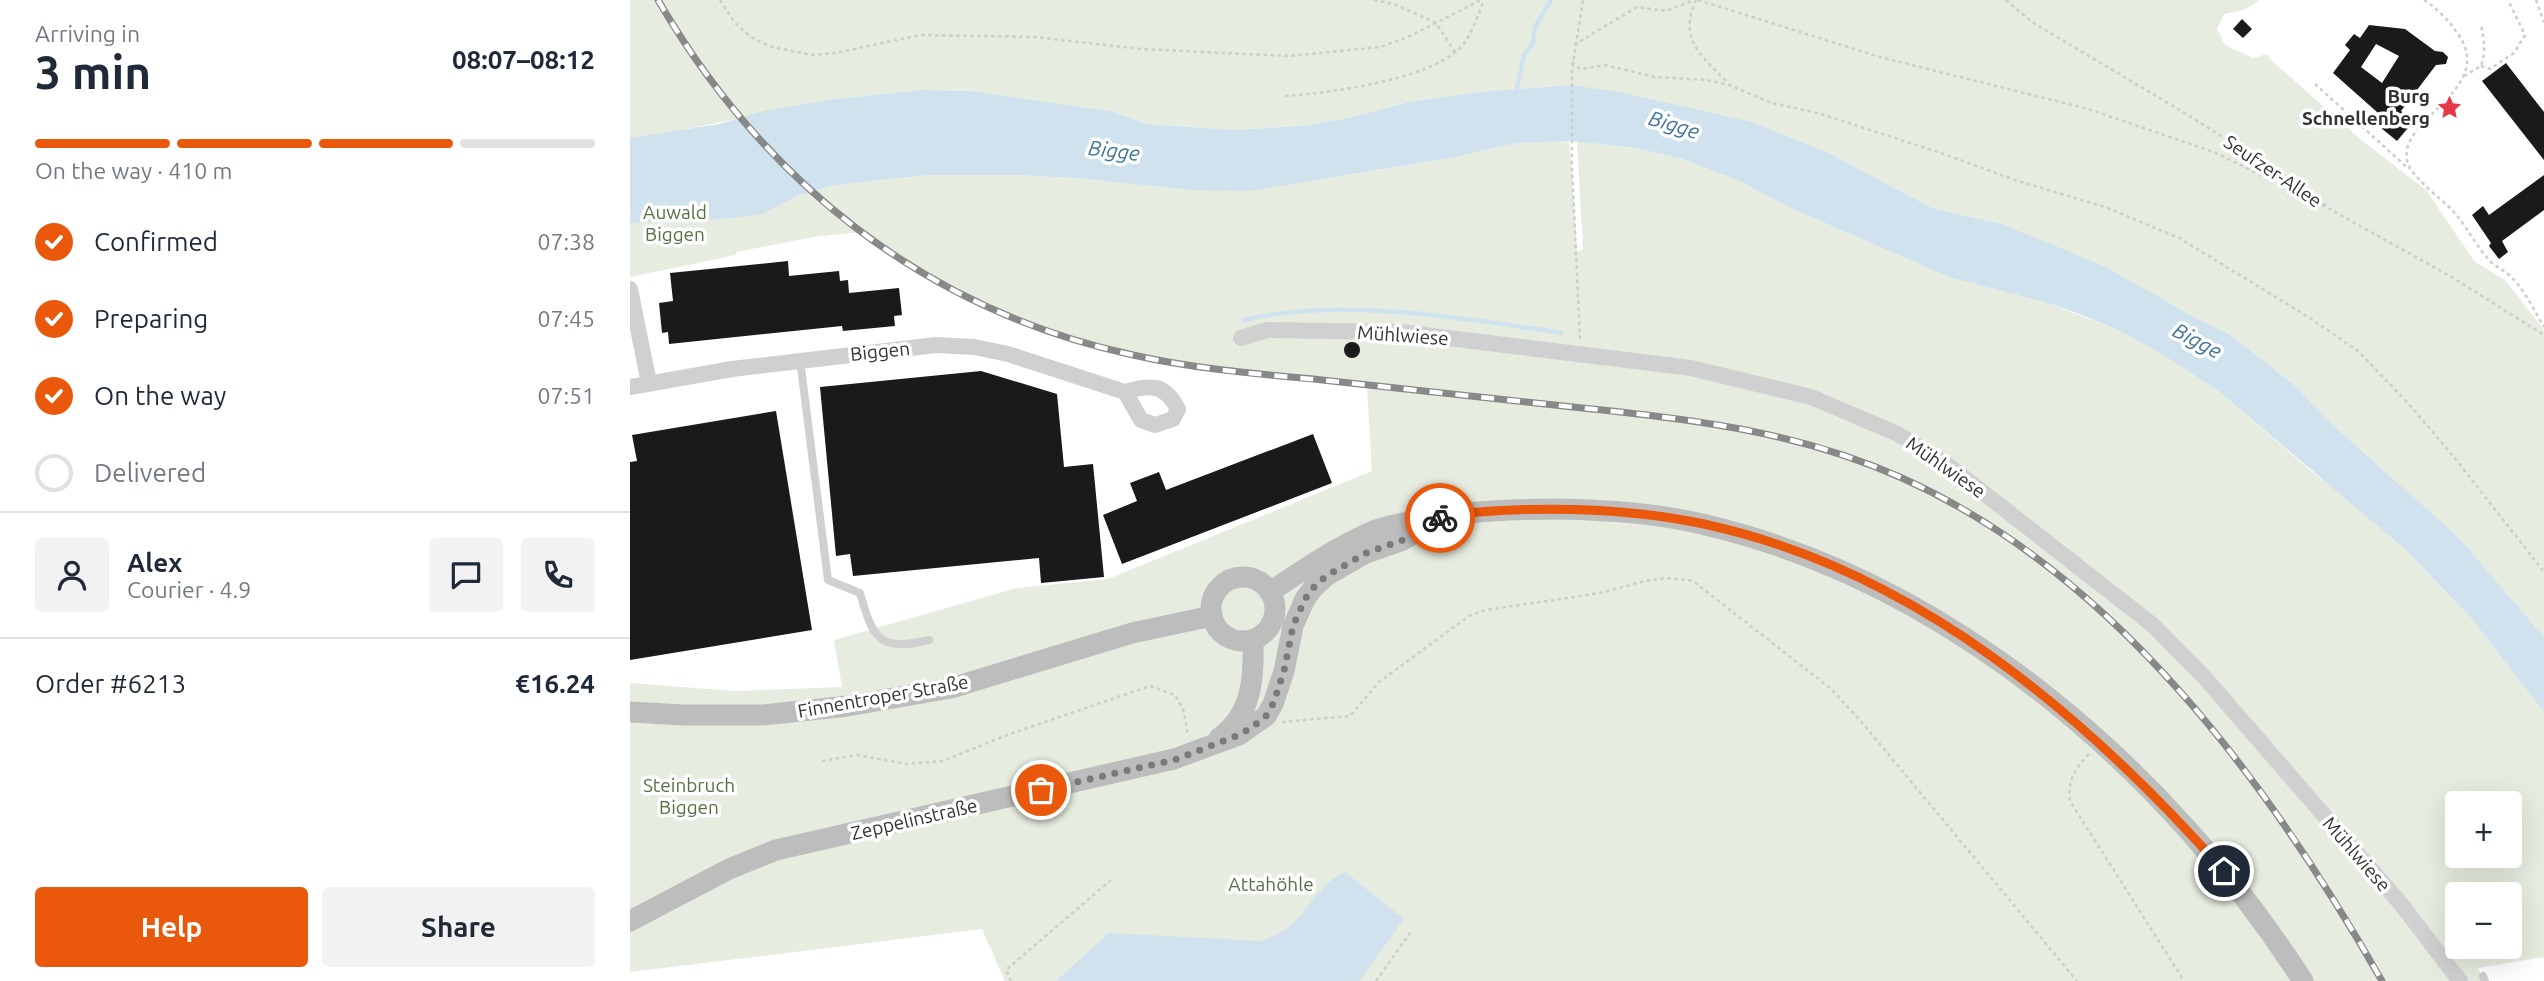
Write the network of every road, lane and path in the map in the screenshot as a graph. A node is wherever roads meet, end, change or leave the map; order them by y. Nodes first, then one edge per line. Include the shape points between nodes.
1 (720, 0) edge
2 (1374, 0) edge
3 (1483, 0) edge
4 (1583, 0) edge
5 (1696, 0) edge
6 (2007, 0) edge
7 (2424, 0) edge
8 (2508, 0) edge
9 (2536, 0) edge
10 (2544, 22) edge
11 (1436, 23) junction
12 (2482, 25) dead end
13 (1574, 45) junction
14 (1455, 52) junction
15 (1572, 62) junction
16 (2481, 66) junction
17 (2464, 76) junction
18 (2315, 84) dead end
19 (1729, 85) junction
20 (1285, 96) dead end
21 (2411, 171) junction
22 (2326, 207) junction
23 (630, 289) edge
24 (2544, 327) edge
25 (2544, 335) edge
26 (1241, 338) dead end
27 (1580, 353) junction
28 (800, 359) junction
29 (649, 383) junction
30 (630, 387) edge
31 (1125, 392) dead end
32 (1445, 515) junction
33 (2544, 572) edge
34 (1270, 592) junction
35 (1212, 616) junction
36 (929, 640) dead end
37 (1253, 640) junction
38 (630, 712) edge
39 (1266, 716) junction
40 (2100, 743) junction
41 (1201, 749) junction
42 (822, 761) dead end
43 (1112, 879) dead end
44 (630, 921) edge
45 (1412, 930) dead end
46 (1012, 981) edge
47 (1376, 981) edge
48 (2077, 981) edge
49 (2184, 981) edge
50 (2303, 981) edge
51 (2460, 981) edge

1 - 11 path via 751,37 811,55 920,35 1035,37 1141,49 1289,56 1380,47
2 - 11 path
3 - 11 path
3 - 14 path
4 - 13 path
5 - 13 path via 1666,11 1637,7
5 - 19 path via 1688,26 1693,47
5 - 22 path via 1880,57 2088,109 2214,152
6 - 22 path, Seufzer-Allee via 2032,22 2188,115 2322,200
7 - 17 path via 2452,26 2464,45
8 - 16 path via 2525,35 2514,53 2490,69
9 - 10 path
11 - 14 path
12 - 16 path via 2485,46
13 - 15 path
14 - 20 path via 1400,76 1338,91
15 - 19 path via 1580,69 1605,65 1655,77
15 - 27 path
16 - 17 path
17 - 21 path via 2409,142
18 - 21 path
19 - 33 path via 1772,103 1818,113 2105,207 2179,237 2358,351 2450,452
21 - 24 path via 2455,213 2493,264 2515,281
22 - 25 path, Seufzer-Allee via 2451,276
23 - 29 street
26 - 27 street, Mühlwiese via 1267,330 1400,332
27 - 51 street, Mühlwiese via 1691,368 1811,397 1898,434 1948,465 2154,626 2205,678 2401,904
28 - 29 street, Biggen
28 - 31 street, Biggen via 936,345 974,347
28 - 36 lane via 828,580 860,593 878,637 890,644
29 - 30 street, Biggen
32 - 34 main road via 1380,529 1344,545
32 - 39 main road via 1403,540 1366,553 1313,588 1296,619 1279,688
32 - 40 main road via 1552,509 1651,515 1704,524 1806,555 1902,600 1959,634 2038,690
34 - 35 main road via 1256,580 1243,577 1227,582 1216,592
34 - 37 main road via 1273,620
35 - 37 main road via 1221,632 1234,640
35 - 38 main road, Finnentroper Straße via 1132,633 951,688 848,706 763,715
37 - 41 main road, Zeppelinstraße via 1254,678 1249,699 1227,732
39 - 41 main road, Zeppelinstraße via 1239,735
39 - 48 path via 1282,722 1350,716 1379,682 1469,616 1485,610 1601,593 1669,577 1693,581 1830,688
40 - 49 path via 2071,779 2070,801
40 - 50 main road via 2224,871
41 - 42 path via 1174,695 1150,686 943,761 907,764 857,755
41 - 44 main road, Zeppelinstraße via 1174,760 776,850
43 - 46 path via 1006,970
45 - 47 path

